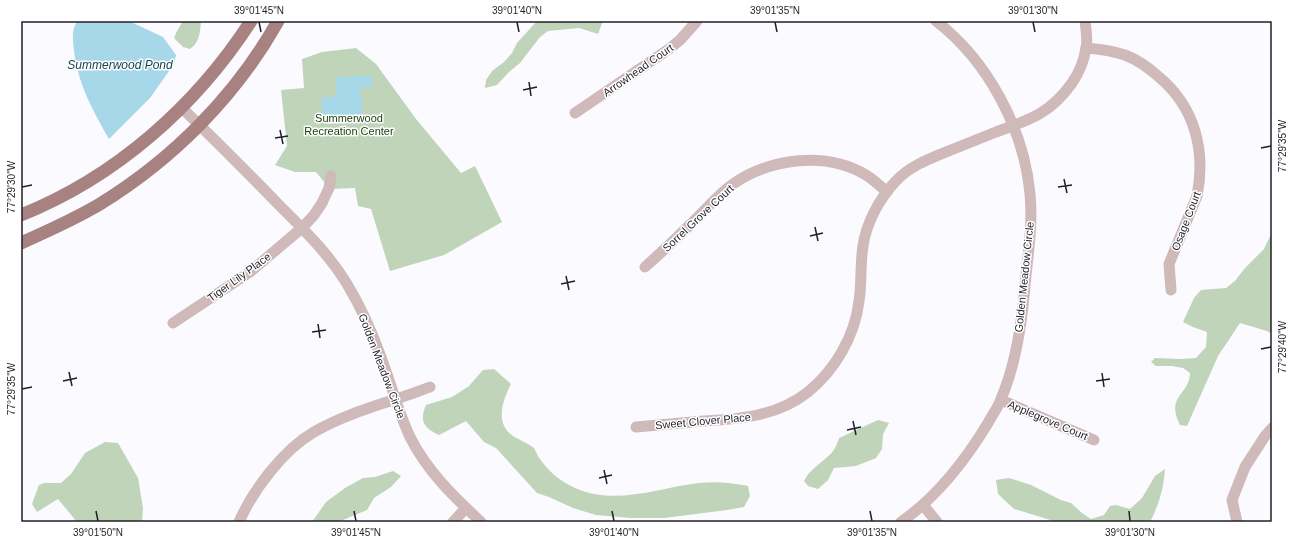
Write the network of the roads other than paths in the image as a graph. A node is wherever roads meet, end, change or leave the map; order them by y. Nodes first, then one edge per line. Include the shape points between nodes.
1 (251, 21) edge
2 (278, 21) edge
3 (697, 21) edge
4 (936, 21) edge
5 (1085, 21) edge
6 (1086, 48) junction
7 (182, 108) junction
8 (575, 113) dead end
9 (200, 125) junction
10 (1013, 126) junction
11 (331, 176) dead end
12 (887, 192) junction
13 (21, 215) edge
14 (303, 227) junction
15 (21, 243) edge
16 (645, 267) dead end
17 (1171, 290) dead end
18 (173, 323) dead end
19 (430, 387) dead end
20 (395, 399) junction
21 (1001, 400) junction
22 (636, 427) dead end
23 (1272, 428) edge
24 (1094, 440) dead end
25 (922, 505) junction
26 (466, 508) junction
27 (239, 522) edge
28 (453, 522) edge
29 (481, 522) edge
30 (901, 522) edge
31 (938, 522) edge
32 (1237, 522) edge

1 - 7 main road via 214,73
2 - 9 main road via 255,58
3 - 8 street, Arrowhead Court via 680,40
4 - 10 street, Golden Meadow Circle via 975,59
5 - 6 street, Sweet Clover Place
6 - 10 street, Sweet Clover Place via 1076,76 1062,97 1041,113
6 - 17 street, Osage Court via 1121,54 1150,68 1181,100 1196,132 1201,158 1199,185 1197,196 1169,264
7 - 9 street, Golden Meadow Circle
7 - 13 main road via 110,167 41,208
9 - 14 street, Golden Meadow Circle
9 - 15 main road via 158,163 124,188 75,218
10 - 12 street, Sweet Clover Place via 930,158 911,169
10 - 21 street, Golden Meadow Circle via 1030,194 1030,233 1022,324
11 - 14 street, Tiger Lily Place via 322,203
12 - 16 street, Sorrel Grove Court via 866,175 844,165 814,160 770,166 725,190
12 - 22 street, Sweet Clover Place via 872,216 865,235 860,300 850,336 834,365 818,383 794,401 766,414 739,419
14 - 18 street, Tiger Lily Place via 250,272
14 - 20 street, Golden Meadow Circle via 326,254 355,297 379,351
19 - 20 street
20 - 26 street, Golden Meadow Circle via 410,437 424,460
20 - 27 street via 340,419 306,438 262,481
21 - 24 street, Applegrove Court
21 - 25 street, Golden Meadow Circle via 974,447
23 - 32 street via 1246,467 1232,500
25 - 30 street, Golden Meadow Circle
25 - 31 street
26 - 28 street
26 - 29 street, Golden Meadow Circle

